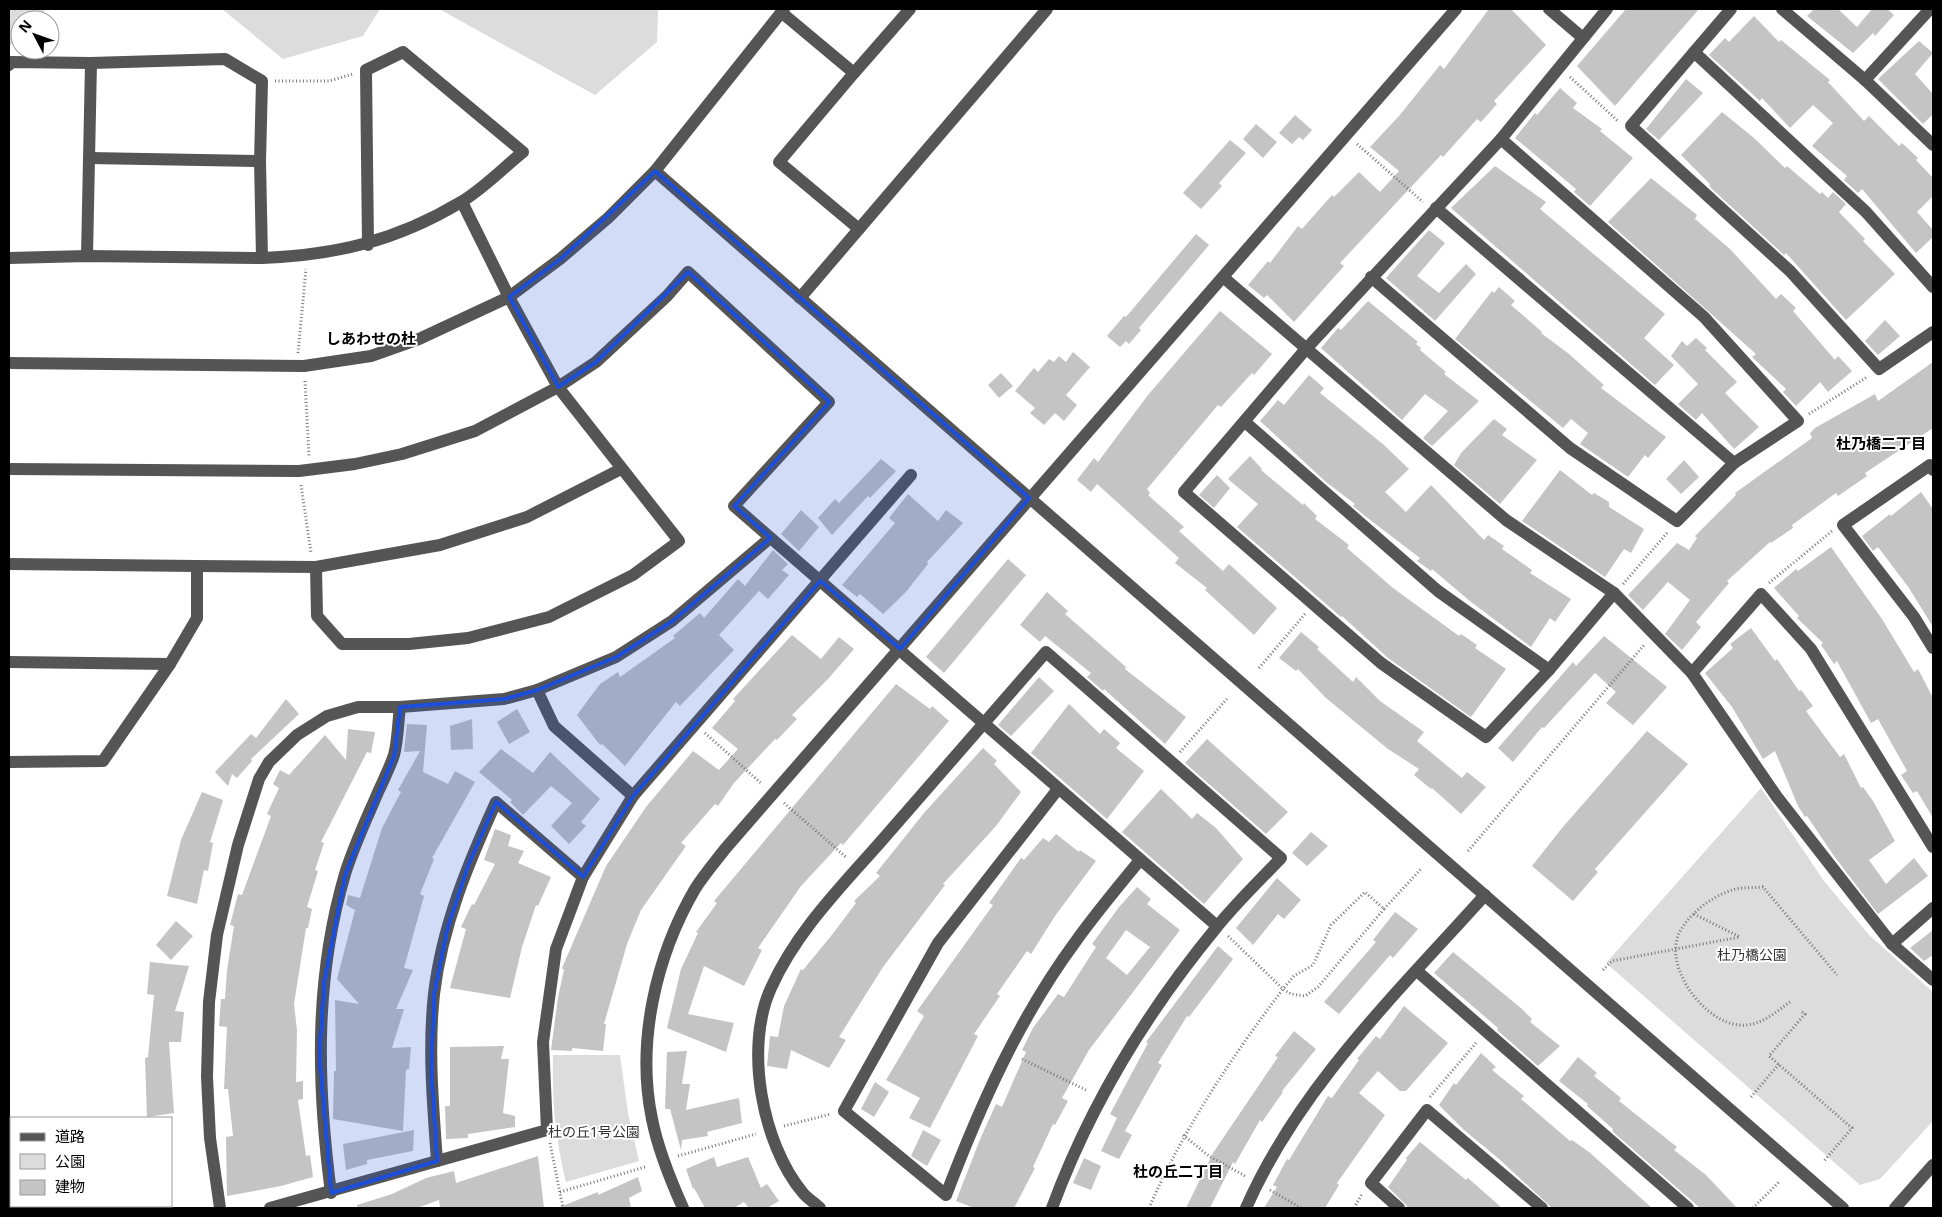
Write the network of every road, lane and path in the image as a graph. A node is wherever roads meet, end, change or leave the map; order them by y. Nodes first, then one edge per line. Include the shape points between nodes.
1 (910, 9) edge
2 (1047, 9) edge
3 (1456, 9) edge
4 (1549, 9) edge
5 (1608, 9) edge
6 (1731, 9) edge
7 (1782, 9) edge
8 (1930, 9) edge
9 (782, 10) edge
10 (1583, 38) junction
11 (1694, 52) junction
12 (91, 63) junction
13 (9, 65) edge
14 (1558, 68) junction
15 (366, 70) junction
16 (854, 73) junction
17 (1864, 80) junction
18 (262, 81) junction
19 (1631, 126) junction
20 (1501, 138) junction
21 (1357, 144) dead end
22 (1933, 145) edge
23 (89, 158) junction
24 (260, 161) junction
25 (654, 171) junction
26 (462, 202) junction
27 (1434, 209) junction
28 (859, 229) junction
29 (368, 245) junction
30 (87, 256) junction
31 (307, 256) junction
32 (9, 258) edge
33 (262, 258) junction
34 (1371, 276) junction
35 (1223, 277) junction
36 (1933, 286) edge
37 (508, 297) junction
38 (800, 298) junction
39 (1933, 332) edge
40 (1305, 350) junction
41 (9, 363) edge
42 (301, 366) junction
43 (1879, 370) junction
44 (558, 387) junction
45 (1798, 421) junction
46 (1245, 422) junction
47 (1734, 463) junction
48 (9, 469) edge
49 (621, 469) junction
50 (1933, 470) edge
51 (304, 471) junction
52 (911, 475) dead end
53 (1029, 498) junction
54 (1677, 521) junction
55 (1843, 525) junction
56 (770, 538) junction
57 (9, 564) edge
58 (197, 566) junction
59 (314, 567) junction
60 (820, 581) junction
61 (1614, 594) junction
62 (1762, 594) junction
63 (1314, 604) junction
64 (1654, 634) junction
65 (1933, 648) edge
66 (900, 649) junction
67 (9, 662) edge
68 (170, 664) junction
69 (1259, 668) dead end
70 (1549, 670) junction
71 (1692, 673) junction
72 (538, 690) junction
73 (1227, 699) dead end
74 (400, 706) junction
75 (696, 724) junction
76 (983, 725) junction
77 (9, 762) edge
78 (1171, 762) junction
79 (763, 785) dead end
80 (1058, 789) junction
81 (634, 796) junction
82 (781, 801) dead end
83 (1933, 847) edge
84 (1468, 851) dead end
85 (1140, 860) junction
86 (858, 868) junction
87 (1421, 869) dead end
88 (584, 877) junction
89 (1485, 895) junction
90 (1933, 908) edge
91 (1384, 909) junction
92 (1694, 914) junction
93 (1217, 926) junction
94 (1892, 944) junction
95 (1676, 949) junction
96 (1603, 970) dead end
97 (1417, 971) junction
98 (1837, 975) dead end
99 (1933, 980) edge
100 (1284, 989) junction
101 (1790, 1002) dead end
102 (1802, 1012) dead end
103 (1486, 1031) junction
104 (1008, 1053) junction
105 (1779, 1064) junction
106 (1101, 1098) junction
107 (1751, 1098) dead end
108 (1427, 1110) junction
109 (547, 1130) junction
110 (1183, 1135) junction
111 (437, 1161) junction
112 (1824, 1161) dead end
113 (1933, 1165) edge
114 (645, 1167) dead end
115 (1780, 1181) dead end
116 (1257, 1183) junction
117 (560, 1192) junction
118 (331, 1193) junction
119 (220, 1208) edge
120 (270, 1208) edge
121 (564, 1208) edge
122 (683, 1208) edge
123 (820, 1208) edge
124 (1052, 1208) edge
125 (1149, 1208) edge
126 (1246, 1208) edge
127 (1301, 1208) edge
128 (1399, 1208) edge
129 (1542, 1208) edge
130 (1688, 1208) edge
131 (1754, 1208) edge
132 (1843, 1208) edge
133 (1895, 1208) edge

1 - 16 street
2 - 28 street
3 - 35 street
4 - 10 street
5 - 10 street
6 - 11 street
7 - 17 street
8 - 17 street
9 - 16 street
9 - 25 street
10 - 14 street
11 - 19 street
11 - 36 street via 1866,212
12 - 13 street via 11,62
12 - 18 street via 225,59
12 - 23 street
14 - 19 path via 1622,124
14 - 20 street
15 - 18 path via 329,81
15 - 26 street via 403,52 523,152
15 - 29 street
16 - 28 street via 779,162
17 - 22 street
18 - 24 street
19 - 43 street via 1790,271
20 - 27 street
20 - 45 street via 1704,317
21 - 27 path
23 - 24 street
23 - 30 street
24 - 33 street
25 - 37 street via 608,218
25 - 38 street
26 - 29 street via 418,225
26 - 37 street
27 - 34 street
27 - 47 street
28 - 38 street
29 - 31 street
30 - 32 street
30 - 33 street
31 - 33 street
31 - 42 path
34 - 40 street
34 - 54 street via 1570,448
35 - 40 street
35 - 53 street
37 - 42 street via 411,342 371,356
37 - 44 street
38 - 53 street
39 - 43 street
40 - 46 street
40 - 61 street via 1506,520
41 - 42 street
42 - 51 path
43 - 45 path
44 - 49 street
44 - 51 street via 475,431 402,454
44 - 56 street via 596,362 688,272 829,402 734,506
45 - 47 street
46 - 63 street via 1184,492
46 - 70 street via 1438,591
47 - 54 street
48 - 51 street
49 - 59 street via 527,517 440,545
49 - 59 street via 679,541 633,575 549,617 468,638 409,644 342,644 317,616
50 - 55 street via 1930,465
51 - 59 path
52 - 60 street
53 - 66 street
53 - 89 street
54 - 61 path
55 - 62 path via 1765,587
55 - 65 street via 1914,617
56 - 60 street
56 - 72 street via 672,621 616,657
57 - 58 street
58 - 59 street
58 - 68 street via 197,618
60 - 66 street
60 - 75 street
61 - 64 street
61 - 70 street
62 - 71 street
62 - 83 street via 1811,649
63 - 69 path
63 - 70 street via 1381,663 1486,737
64 - 71 street
64 - 84 path
66 - 76 street
66 - 122 street via 725,849 696,888 673,932 658,975 648,1029 646,1068 651,1118 663,1162
67 - 68 street
68 - 77 street via 103,761
71 - 94 street via 1777,797
72 - 74 street via 504,699
72 - 81 street via 554,726
73 - 78 path
74 - 118 street via 394,755 346,874 324,981 319,1055 322,1126
74 - 119 street via 358,707 327,716 281,748 259,779 238,845 217,935 209,1002 209,1129
75 - 79 path
75 - 81 street
76 - 78 street via 1046,652
76 - 80 street
76 - 86 street
78 - 93 street via 1281,858
80 - 85 street
80 - 104 street via 938,943 844,1111 946,1195 977,1115
81 - 88 street
82 - 86 path
85 - 93 street
85 - 104 street via 1075,941
86 - 123 street via 792,948 770,990 760,1026 758,1056 762,1097 770,1130 784,1164 803,1193
87 - 91 path
88 - 109 street via 554,959 543,1042
88 - 111 street via 496,802 468,865 446,929 434,993 431,1069
89 - 97 street
89 - 132 street
90 - 94 street
91 - 100 path via 1318,987 1305,996 1291,994
91 - 100 path via 1365,892 1331,926 1313,964 1294,976
92 - 95 path via 1679,934
92 - 95 path via 1740,937
92 - 98 path via 1732,890 1763,887
93 - 100 path
93 - 106 street via 1150,1014
94 - 99 street
95 - 96 path via 1612,961
95 - 101 path via 1677,960 1692,994 1713,1015 1728,1023 1757,1024
97 - 103 street
97 - 116 street via 1327,1074
100 - 110 path via 1241,1044
102 - 105 path via 1805,1014 1770,1056
103 - 108 path via 1430,1097
103 - 130 street
104 - 106 path
105 - 107 path
105 - 112 path via 1852,1128
106 - 124 street via 1066,1170
108 - 128 street via 1371,1183
108 - 129 street
109 - 111 street
109 - 117 path
110 - 116 path via 1209,1156
110 - 125 path
111 - 118 street
113 - 133 street
114 - 117 path
115 - 131 path
116 - 126 street
116 - 127 path
117 - 121 path
118 - 120 street

